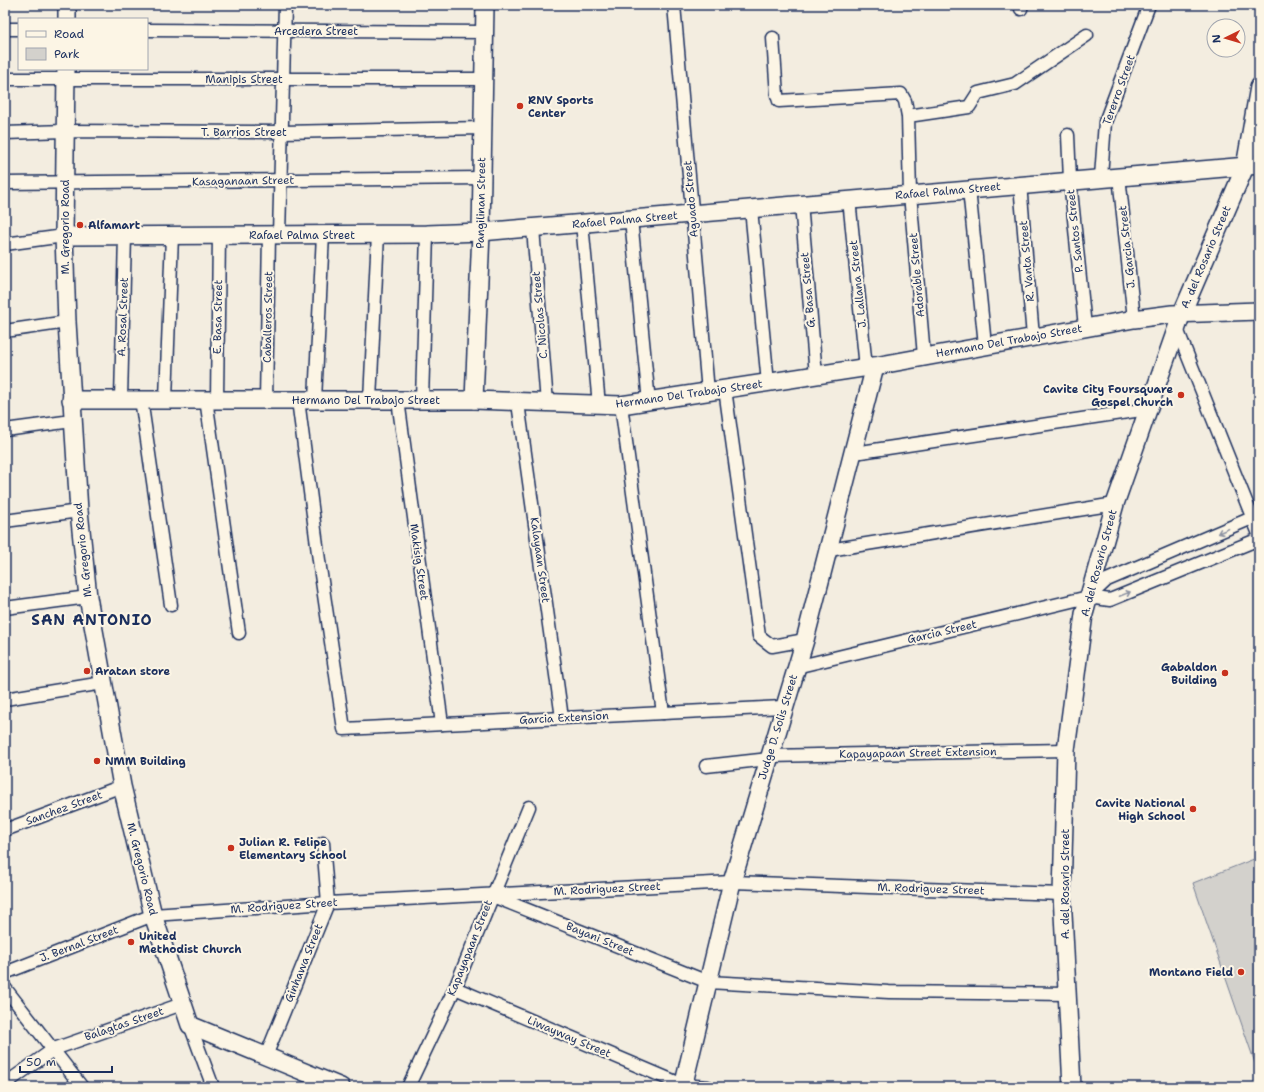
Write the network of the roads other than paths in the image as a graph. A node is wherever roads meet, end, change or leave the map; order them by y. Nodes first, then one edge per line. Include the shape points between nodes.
1 (67, 5) edge
2 (285, 5) edge
3 (485, 5) edge
4 (674, 5) edge
5 (1149, 5) edge
6 (66, 18) edge
7 (5, 29) edge
8 (18, 29) edge
9 (148, 30) edge
10 (285, 31) junction
11 (485, 32) junction
12 (1087, 36) dead end
13 (773, 38) dead end
14 (66, 74) edge
15 (5, 79) edge
16 (284, 79) junction
17 (484, 79) junction
18 (1259, 87) edge
19 (908, 116) junction
20 (483, 128) junction
21 (65, 131) junction
22 (282, 132) junction
23 (5, 133) edge
24 (1068, 135) dead end
25 (1252, 166) edge
26 (1119, 176) junction
27 (1101, 177) junction
28 (482, 178) junction
29 (281, 180) junction
30 (1070, 180) junction
31 (64, 182) junction
32 (5, 183) edge
33 (1020, 184) junction
34 (969, 189) junction
35 (910, 194) junction
36 (849, 200) junction
37 (801, 204) junction
38 (751, 208) junction
39 (692, 214) junction
40 (631, 219) junction
41 (582, 223) junction
42 (533, 228) junction
43 (481, 232) junction
44 (324, 234) junction
45 (378, 234) junction
46 (427, 234) junction
47 (172, 235) junction
48 (219, 235) junction
49 (274, 235) junction
50 (64, 236) junction
51 (125, 236) junction
52 (5, 244) edge
53 (1259, 311) edge
54 (1134, 319) junction
55 (1179, 321) junction
56 (67, 322) junction
57 (1084, 327) junction
58 (5, 331) edge
59 (1033, 337) junction
60 (985, 345) junction
61 (924, 356) junction
62 (870, 367) junction
63 (816, 375) junction
64 (768, 383) junction
65 (725, 389) junction
66 (708, 392) junction
67 (121, 399) junction
68 (141, 399) junction
69 (166, 399) junction
70 (211, 399) junction
71 (71, 400) junction
72 (266, 400) junction
73 (298, 400) junction
74 (315, 400) junction
75 (370, 400) junction
76 (398, 400) junction
77 (422, 400) junction
78 (474, 400) junction
79 (649, 402) junction
80 (518, 403) junction
81 (547, 404) junction
82 (621, 405) junction
83 (599, 406) junction
84 (1148, 409) junction
85 (72, 421) junction
86 (5, 430) edge
87 (854, 453) junction
88 (1115, 504) junction
89 (79, 511) junction
90 (1256, 517) edge
91 (5, 522) edge
92 (1259, 534) edge
93 (1259, 539) edge
94 (829, 550) junction
95 (88, 597) junction
96 (1088, 597) junction
97 (171, 605) dead end
98 (5, 608) edge
99 (239, 632) dead end
100 (805, 640) junction
101 (796, 667) junction
102 (103, 683) junction
103 (5, 700) edge
104 (783, 707) junction
105 (663, 713) junction
106 (562, 718) junction
107 (442, 724) junction
108 (1066, 750) junction
109 (769, 758) junction
110 (706, 766) dead end
111 (122, 786) junction
112 (530, 807) dead end
113 (6, 828) edge
114 (323, 843) dead end
115 (732, 882) junction
116 (1062, 894) junction
117 (492, 896) junction
118 (328, 903) junction
119 (153, 915) junction
120 (5, 973) edge
121 (708, 982) junction
122 (5, 988) edge
123 (454, 988) junction
124 (1067, 994) junction
125 (182, 1004) junction
126 (190, 1025) junction
127 (54, 1049) junction
128 (266, 1056) junction
129 (5, 1084) edge
130 (208, 1086) edge
131 (683, 1086) edge
132 (82, 1087) edge
133 (341, 1087) edge
134 (408, 1087) edge
135 (708, 1087) edge
136 (1072, 1087) edge

1 - 6 street
2 - 10 street, Caballeros Street
3 - 11 street, Pangilinan Street
4 - 39 street, Aguado Street
5 - 27 street, Tererro Street via 1106,122
7 - 8 street
9 - 10 street, Arcedera Street
10 - 11 street, Arcedera Street
10 - 16 street, Caballeros Street
11 - 17 street, Pangilinan Street
12 - 19 street via 1015,84 978,93 969,107
13 - 19 street, Adorable Street via 776,95 779,101 901,94
14 - 15 street, Manipis Street
14 - 16 street, Manipis Street
14 - 21 street, M. Gregorio Road
16 - 17 street, Manipis Street
16 - 22 street, Caballeros Street
17 - 20 street, Pangilinan Street
18 - 25 street, A. del Rosario Street
19 - 35 street, Adorable Street
20 - 22 street, T. Barrios Street
20 - 28 street, Pangilinan Street
21 - 22 street, T. Barrios Street
21 - 23 street, T. Barrios Street
21 - 31 street, M. Gregorio Road
22 - 29 street, Caballeros Street
24 - 30 street, P. Santos Street
25 - 26 street, Rafael Palma Street
25 - 55 street, A. del Rosario Street
26 - 27 street, Rafael Palma Street
26 - 54 street, J. Garcia Street
27 - 30 street, Rafael Palma Street
28 - 29 street, Kasaganaan Street
28 - 43 street, Pangilinan Street
29 - 31 street, Kasaganaan Street
29 - 49 street, Caballeros Street
30 - 33 street, Rafael Palma Street
30 - 57 street, P. Santos Street
31 - 32 street, Kasaganaan Street
31 - 50 street, M. Gregorio Road
33 - 34 street, Rafael Palma Street
33 - 59 street, R. Vanta Street
34 - 35 street, Rafael Palma Street
34 - 60 street
35 - 36 street, Rafael Palma Street
35 - 61 street, Adorable Street
36 - 37 street, Rafael Palma Street
36 - 62 street, J. Lallana Street
37 - 38 street, Rafael Palma Street
37 - 63 street, G. Basa Street
38 - 39 street, Rafael Palma Street
38 - 64 street
39 - 40 street, Rafael Palma Street
39 - 66 street, Aguado Street
40 - 41 street, Rafael Palma Street
40 - 79 street
41 - 42 street, Rafael Palma Street
41 - 83 street
42 - 43 street, Rafael Palma Street
42 - 81 street, C. Nicolas Street
43 - 46 street, Rafael Palma Street
43 - 78 street, Pangilinan Street
44 - 45 street, Rafael Palma Street
44 - 49 street, Rafael Palma Street
44 - 74 street
45 - 46 street, Rafael Palma Street
45 - 75 street
46 - 77 street
47 - 48 street, Rafael Palma Street
47 - 51 street, Rafael Palma Street
47 - 69 street
48 - 49 street, Rafael Palma Street
48 - 70 street, E. Basa Street
49 - 72 street, Caballeros Street
50 - 51 street, Rafael Palma Street
50 - 52 street, Rafael Palma Street
50 - 56 street, M. Gregorio Road
51 - 67 street, A. Rosal Street
53 - 55 street, Hermano Del Trabajo Street
54 - 55 street, Hermano Del Trabajo Street
54 - 57 street, Hermano Del Trabajo Street
55 - 84 street, A. del Rosario Street
55 - 90 street
56 - 58 street
56 - 71 street, M. Gregorio Road
57 - 59 street, Hermano Del Trabajo Street
59 - 60 street, Hermano Del Trabajo Street
60 - 61 street, Hermano Del Trabajo Street
61 - 62 street, Hermano Del Trabajo Street
62 - 63 street, Hermano Del Trabajo Street
62 - 87 street, Judge D. Solis Street
63 - 64 street, Hermano Del Trabajo Street
64 - 65 street, Hermano Del Trabajo Street
65 - 66 street, Hermano Del Trabajo Street
65 - 100 street via 759,636 772,646
66 - 79 street, Hermano Del Trabajo Street
67 - 68 street, Hermano Del Trabajo Street
67 - 71 street, Hermano Del Trabajo Street
68 - 69 street, Hermano Del Trabajo Street
68 - 97 street
69 - 70 street, Hermano Del Trabajo Street
70 - 72 street, Hermano Del Trabajo Street
70 - 99 street, E. Basa Street
71 - 85 street, M. Gregorio Road
72 - 73 street, Hermano Del Trabajo Street
73 - 74 street, Hermano Del Trabajo Street
73 - 107 street, Garcia Extension via 344,729
74 - 75 street, Hermano Del Trabajo Street
75 - 76 street, Hermano Del Trabajo Street
76 - 77 street, Hermano Del Trabajo Street
76 - 107 street, Makisig Street
77 - 78 street, Hermano Del Trabajo Street
78 - 80 street, Hermano Del Trabajo Street
79 - 82 street, Hermano Del Trabajo Street
80 - 81 street, Hermano Del Trabajo Street
80 - 106 street, Kalayaan Street
81 - 83 street, Hermano Del Trabajo Street
82 - 83 street, Hermano Del Trabajo Street
82 - 105 street
84 - 87 street
84 - 88 street, A. del Rosario Street
85 - 86 street
85 - 89 street, M. Gregorio Road
87 - 94 street, Judge D. Solis Street
88 - 94 street
88 - 96 street, A. del Rosario Street
89 - 91 street
89 - 95 street, M. Gregorio Road
90 - 92 street
90 -> 96 street, Garcia Street via 1107,580
96 -> 93 street, Garcia Street via 1110,600
94 - 100 street, Judge D. Solis Street
95 - 98 street
95 - 102 street, M. Gregorio Road
96 - 101 street, Garcia Street
96 - 108 street, A. del Rosario Street
100 - 101 street, Judge D. Solis Street
101 - 104 street, Judge D. Solis Street
102 - 103 street
102 - 111 street, M. Gregorio Road
104 - 105 street, Garcia Extension
104 - 109 street, Judge D. Solis Street
105 - 106 street, Garcia Extension
106 - 107 street, Garcia Extension
108 - 109 street, Kapayapaan Street Extension
108 - 116 street, A. del Rosario Street
109 - 110 street, Kapayapaan Street Extension
109 - 115 street, Judge D. Solis Street
111 - 113 street, Sanchez Street
111 - 119 street, M. Gregorio Road
112 - 117 street, Kapayapaan Street
114 - 118 street, Ginhawa Street
115 - 116 street, M. Rodriguez Street
115 - 117 street, M. Rodriguez Street
115 - 121 street, Judge D. Solis Street
116 - 124 street, A. del Rosario Street
117 - 118 street, M. Rodriguez Street
117 - 121 street, Bayani Street
117 - 123 street, Kapayapaan Street
118 - 119 street, M. Rodriguez Street
118 - 128 street, Ginhawa Street
119 - 120 street, J. Bernal Street
119 - 125 street, M. Gregorio Road
121 - 124 street, Bayani Street via 889,992
121 - 131 street, Judge D. Solis Street
122 - 127 street
123 - 131 street, Liwayway Street
123 - 134 street, Kapayapaan Street
124 - 136 street, A. del Rosario Street
125 - 126 street, M. Gregorio Road
125 - 127 street, Balagtas Street
126 - 128 street
126 - 130 street, M. Gregorio Road
127 - 129 street, Balagtas Street
127 - 132 street
128 - 133 street
131 - 135 street, Liwayway Street

